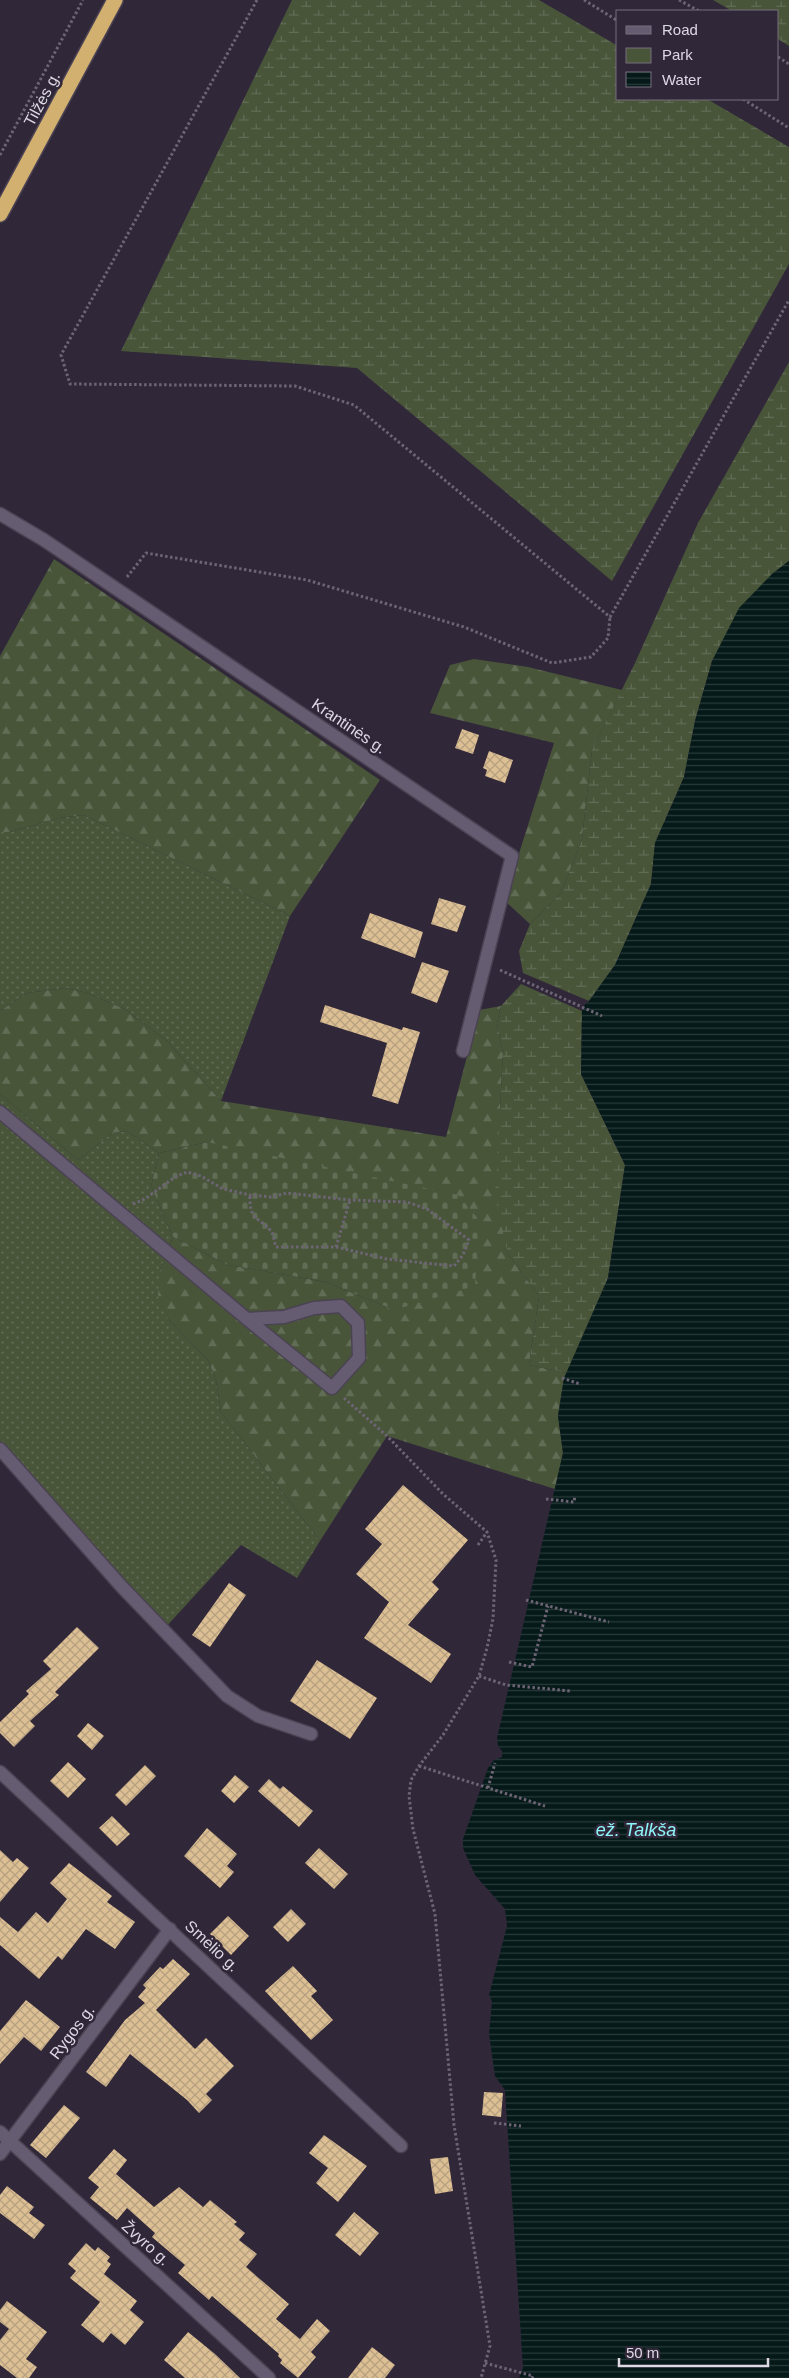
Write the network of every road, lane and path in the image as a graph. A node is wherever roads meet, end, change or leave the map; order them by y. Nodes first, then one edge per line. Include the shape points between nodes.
1 (83, 0) edge
2 (115, 0) edge
3 (257, 0) edge
4 (584, 0) edge
5 (679, 0) edge
6 (697, 10) edge
7 (616, 20) edge
8 (745, 100) edge
9 (789, 128) edge
10 (0, 155) edge
11 (0, 214) edge
12 (789, 300) edge
13 (0, 514) edge
14 (117, 590) junction
15 (610, 617) junction
16 (484, 963) junction
17 (602, 1016) dead end
18 (463, 1051) dead end
19 (0, 1112) edge
20 (250, 1195) junction
21 (350, 1200) junction
22 (119, 1210) junction
23 (336, 1247) junction
24 (246, 1319) junction
25 (562, 1378) dead end
26 (580, 1384) dead end
27 (332, 1388) junction
28 (0, 1449) edge
29 (575, 1496) dead end
30 (546, 1499) dead end
31 (487, 1532) junction
32 (478, 1545) dead end
33 (526, 1600) dead end
34 (548, 1606) junction
35 (609, 1622) dead end
36 (509, 1662) dead end
37 (479, 1676) junction
38 (571, 1691) dead end
39 (311, 1734) dead end
40 (495, 1763) dead end
41 (419, 1766) junction
42 (0, 1772) edge
43 (488, 1788) junction
44 (545, 1806) dead end
45 (170, 1929) junction
46 (494, 2123) dead end
47 (521, 2126) dead end
48 (5, 2137) edge
49 (401, 2146) dead end
50 (0, 2154) edge
51 (485, 2363) junction
52 (269, 2378) edge
53 (481, 2378) edge
54 (532, 2378) edge

1 - 10 path
2 - 11 highway, Tilžės g.
3 - 15 path via 61,355 70,384 295,386 354,405
4 - 7 path
5 - 6 path
8 - 9 path
12 - 15 path
13 - 14 street, Krantinės g.
14 - 15 path via 146,552 306,580 464,627 552,663 592,657 608,638
14 - 16 street, Krantinės g. via 512,856
16 - 17 path
16 - 18 street, Krantinės g.
19 - 22 street
20 - 21 path via 271,1197 287,1193
20 - 22 path via 223,1189 187,1172 146,1199
20 - 23 path via 254,1218 272,1232 276,1247
21 - 23 path
21 - 23 path via 407,1202 427,1209 469,1240 454,1266 387,1259
22 - 24 street
24 - 27 street
24 - 27 street via 284,1317 314,1308 340,1306 358,1323 360,1358
25 - 26 path
27 - 31 path
28 - 39 street via 122,1587 227,1696 258,1716
29 - 30 path via 574,1502
31 - 32 path
31 - 37 path via 496,1560 496,1586 487,1648
33 - 34 path
34 - 35 path
34 - 36 path via 532,1667
37 - 38 path via 506,1685
37 - 41 path via 443,1736
40 - 43 path
41 - 43 path
41 - 51 path via 411,1780 408,1796 435,1914 454,2125 490,2346
42 - 45 street, Smėlio g.
43 - 44 path
45 - 48 street, Rygos g.
45 - 49 street, Smėlio g.
46 - 47 path
48 - 50 street, Rygos g.
48 - 52 street, Žvyro g.
51 - 53 path
51 - 54 path

